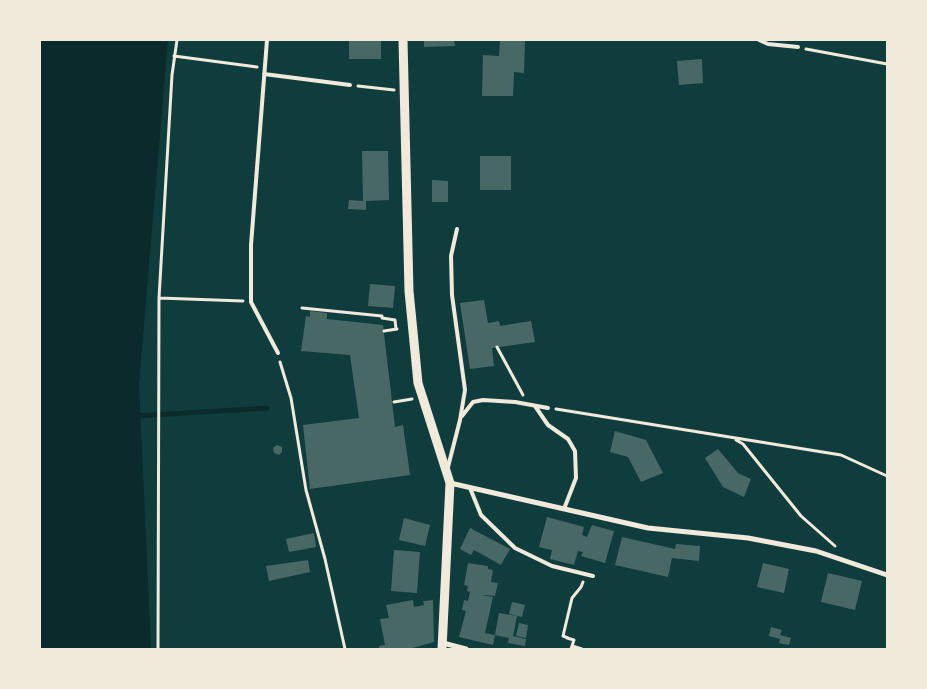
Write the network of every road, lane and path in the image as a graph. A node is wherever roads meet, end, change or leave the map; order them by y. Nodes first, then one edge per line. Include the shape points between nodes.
1 (176, 40) edge
2 (267, 40) edge
3 (403, 40) edge
4 (759, 40) edge
5 (798, 48) joint
6 (174, 56) junction
7 (887, 64) edge
8 (264, 68) junction
9 (264, 74) junction
10 (350, 85) joint
11 (404, 92) junction
12 (457, 229) dead end
13 (159, 298) junction
14 (251, 302) junction
15 (302, 308) dead end
16 (396, 329) junction
17 (405, 329) dead end
18 (384, 331) dead end
19 (497, 347) dead end
20 (278, 353) joint
21 (415, 398) dead end
22 (394, 402) dead end
23 (522, 403) junction
24 (535, 406) junction
25 (548, 408) joint
26 (460, 420) junction
27 (734, 438) junction
28 (446, 472) junction
29 (887, 476) edge
30 (450, 483) junction
31 (470, 488) junction
32 (564, 509) junction
33 (837, 558) junction
34 (887, 575) edge
35 (584, 576) junction
36 (594, 576) dead end
37 (442, 646) edge
38 (572, 648) edge
39 (158, 649) edge
40 (344, 649) edge
41 (466, 649) edge
42 (582, 649) edge

1 - 6 path
2 - 8 lane
3 - 11 street
4 - 5 lane
5 - 7 path
6 - 8 path
6 - 13 path
8 - 9 lane
9 - 10 lane
9 - 14 lane via 251,245
10 - 11 path
11 - 28 street via 409,291 418,383
12 - 26 lane via 451,256 452,295 465,390
13 - 14 path
13 - 39 path
14 - 20 lane
15 - 16 path via 382,316 395,320
16 - 17 path
16 - 18 path
19 - 23 path via 523,394
20 - 40 path via 291,398 306,490
21 - 22 path
23 - 24 lane
23 - 26 lane via 473,402
24 - 25 lane
24 - 32 lane via 548,425 568,439 575,451 576,478
25 - 27 path
26 - 28 lane
27 - 29 path via 841,455
27 - 33 path via 743,444 801,516 839,549
28 - 30 street
30 - 31 street
30 - 37 street
31 - 32 street
31 - 35 lane via 480,515 515,548 552,566
32 - 33 street via 648,528 748,538
33 - 34 street
35 - 36 lane
35 - 38 path via 582,587 572,598 563,636 574,640
37 - 41 street
38 - 42 path

